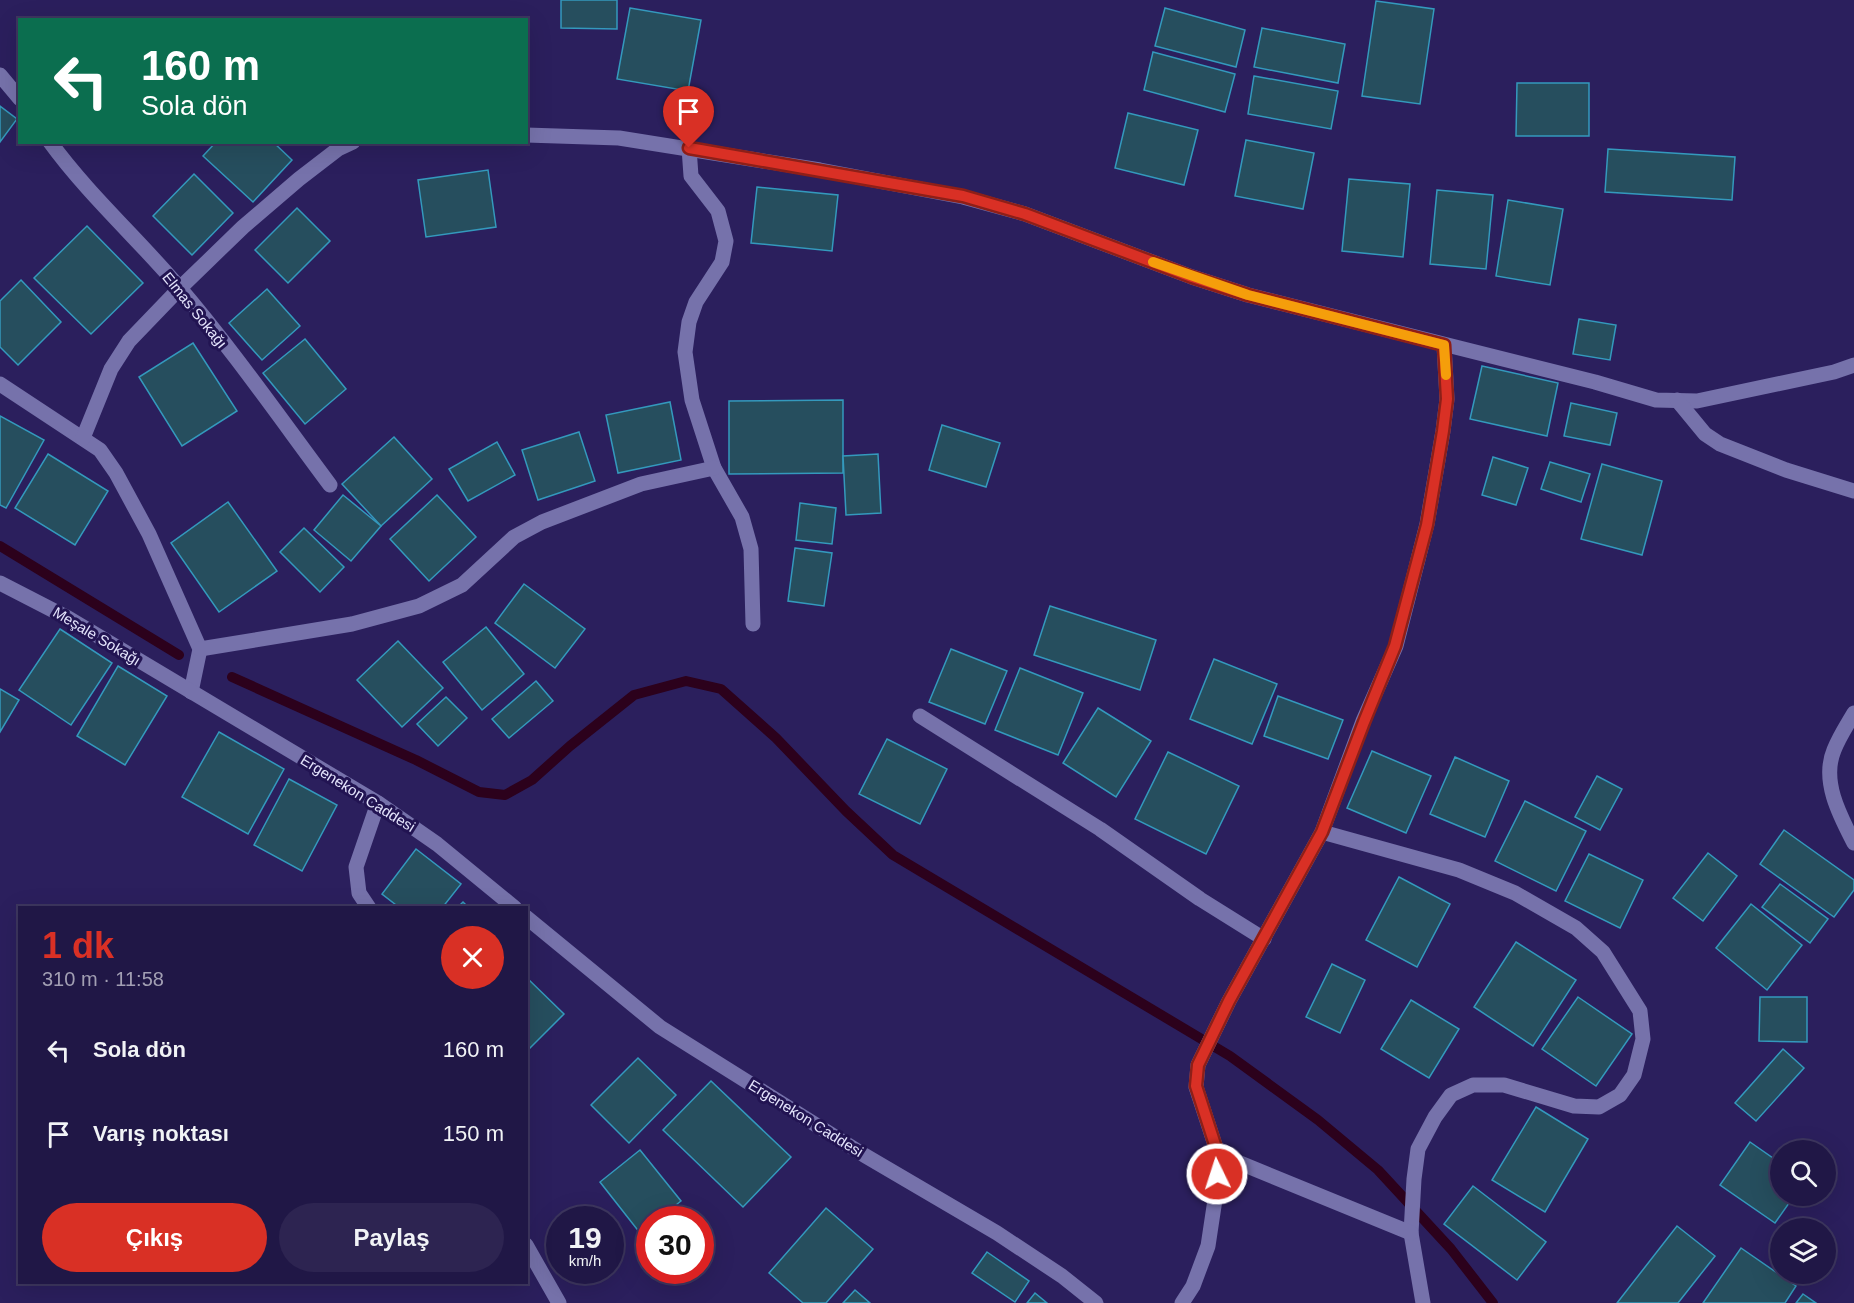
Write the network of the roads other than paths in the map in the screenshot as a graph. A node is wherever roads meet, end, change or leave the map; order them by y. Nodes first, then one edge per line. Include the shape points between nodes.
1 (0, 75) edge
2 (18, 97) edge
3 (528, 135) edge
4 (52, 144) edge
5 (349, 144) edge
6 (689, 148) junction
7 (180, 288) junction
8 (1444, 345) junction
9 (1854, 365) edge
10 (0, 384) edge
11 (1677, 400) junction
12 (83, 438) junction
13 (714, 468) junction
14 (330, 485) dead end
15 (1854, 491) edge
16 (0, 583) edge
17 (753, 624) dead end
18 (200, 649) junction
19 (191, 692) junction
20 (1854, 713) edge
21 (920, 716) dead end
22 (378, 803) junction
23 (1322, 832) junction
24 (1854, 843) edge
25 (368, 906) edge
26 (513, 906) edge
27 (528, 919) edge
28 (1264, 939) junction
29 (1218, 1154) junction
30 (1411, 1233) junction
31 (528, 1249) edge
32 (559, 1303) edge
33 (1096, 1303) edge
34 (1182, 1303) edge
35 (1423, 1303) edge

1 - 2 street
3 - 6 street via 619,138
4 - 7 street, Elmas Sokağı via 83,184
5 - 7 street via 299,179
6 - 8 street via 963,196 1025,214 1248,295
6 - 13 street via 691,176 718,211 726,241 722,262 696,302 685,352 692,400
7 - 12 street via 129,341 111,369
7 - 14 street, Elmas Sokağı
8 - 11 street via 1656,400
8 - 23 street via 1447,399 1427,525 1395,646
9 - 11 street via 1697,401
10 - 12 street
11 - 15 street via 1704,434 1720,444
12 - 18 street via 100,450 129,496
13 - 17 street via 742,517 751,549
13 - 18 street via 641,484 542,522 514,537 462,585 419,606 352,624
16 - 19 street, Meşale Sokağı via 68,618
18 - 19 street
19 - 22 street, Ergenekon Caddesi
20 - 24 street via 1833,752 1829,781 1839,814
21 - 28 street via 1100,829
22 - 25 street via 356,867 359,893
22 - 26 street, Ergenekon Caddesi via 437,844
23 - 28 street
23 - 30 street via 1459,870 1515,893 1576,928 1603,952 1640,1011 1644,1039 1634,1076 1620,1095 1599,1107 1574,1106 1504,1085 1473,1085 1451,1095 1418,1149
27 - 33 street, Ergenekon Caddesi via 660,1027 997,1233
28 - 29 street via 1198,1065 1196,1086
29 - 30 street
29 - 34 street via 1208,1246
30 - 35 street
31 - 32 street

